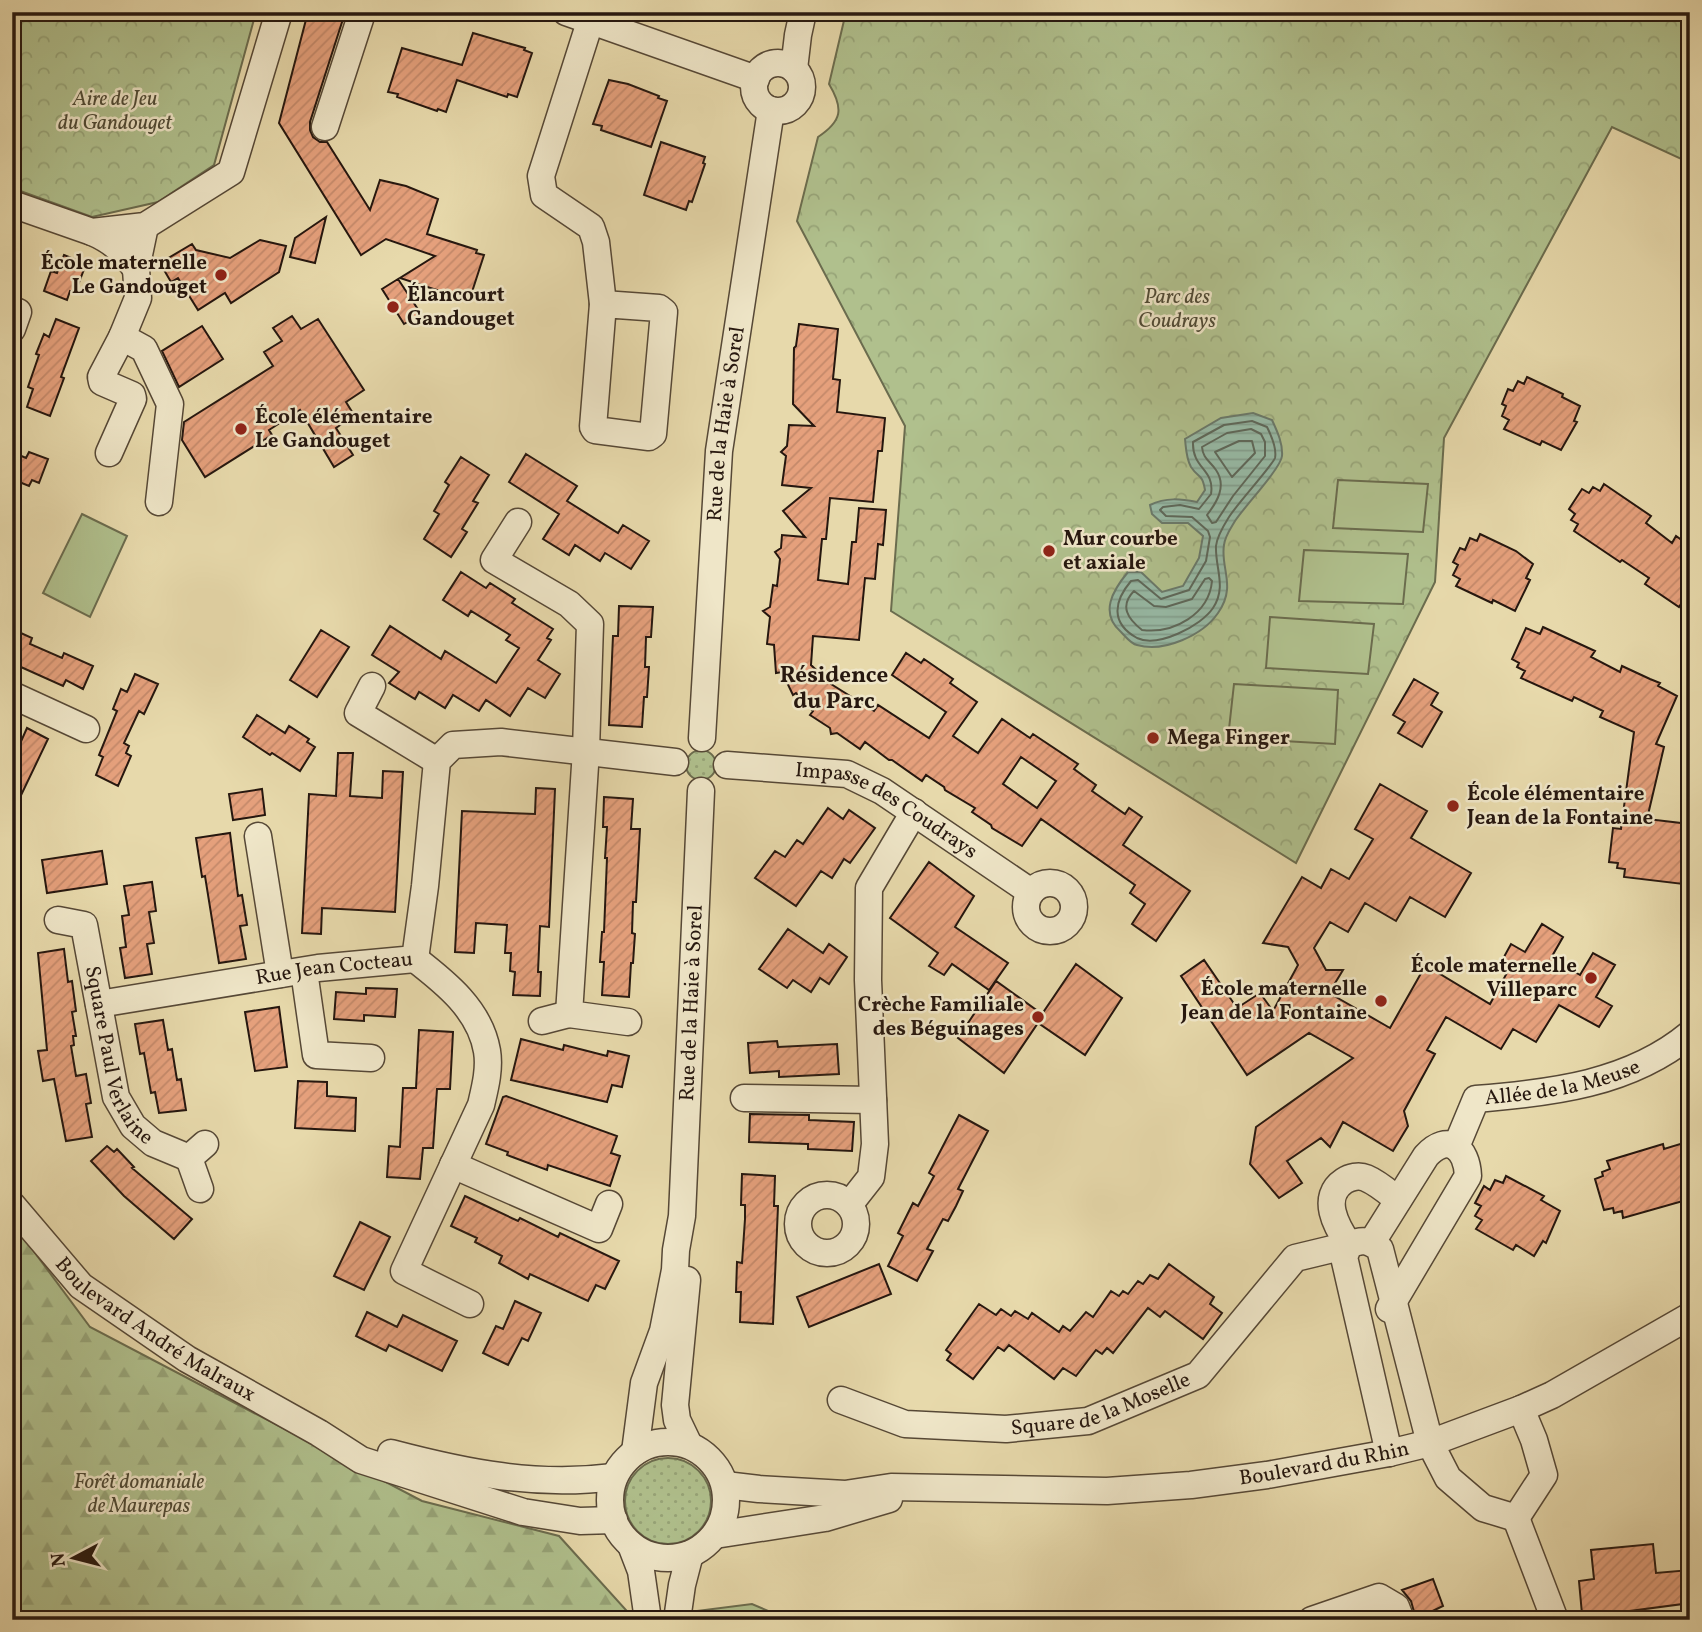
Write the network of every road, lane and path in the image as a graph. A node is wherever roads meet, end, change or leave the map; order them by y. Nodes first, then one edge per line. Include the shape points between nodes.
1 (279, 12) edge
2 (359, 12) edge
3 (787, 12) edge
4 (803, 12) edge
5 (578, 17) edge
6 (774, 71) junction
7 (771, 110) junction
8 (325, 127) dead end
9 (12, 204) edge
10 (145, 226) junction
11 (92, 232) junction
12 (136, 269) junction
13 (603, 304) junction
14 (12, 310) edge
15 (12, 329) edge
16 (122, 337) junction
17 (109, 453) dead end
18 (159, 502) dead end
19 (518, 522) dead end
20 (372, 686) dead end
21 (12, 695) edge
22 (86, 729) dead end
23 (702, 738) junction
24 (586, 750) junction
25 (437, 761) junction
26 (674, 762) junction
27 (727, 765) junction
28 (701, 791) junction
29 (914, 813) junction
30 (258, 836) dead end
31 (1031, 892) dead end
32 (58, 920) dead end
33 (415, 959) junction
34 (292, 972) junction
35 (99, 1004) junction
36 (569, 1014) junction
37 (542, 1021) dead end
38 (628, 1022) dead end
39 (1690, 1034) edge
40 (371, 1058) dead end
41 (744, 1098) dead end
42 (873, 1100) junction
43 (1456, 1147) junction
44 (453, 1166) junction
45 (200, 1189) dead end
46 (1398, 1200) junction
47 (609, 1204) dead end
48 (12, 1205) edge
49 (849, 1205) dead end
50 (682, 1216) junction
51 (1360, 1244) junction
52 (1394, 1301) junction
53 (470, 1304) dead end
54 (1357, 1311) junction
55 (1690, 1316) edge
56 (841, 1400) dead end
57 (1521, 1409) junction
58 (319, 1433) junction
59 (1430, 1443) junction
60 (690, 1445) junction
61 (635, 1452) junction
62 (1389, 1453) junction
63 (614, 1477) junction
64 (725, 1485) junction
65 (928, 1490) junction
66 (1516, 1518) junction
67 (614, 1520) junction
68 (715, 1535) junction
69 (631, 1545) junction
70 (690, 1555) junction
71 (648, 1620) edge
72 (677, 1620) edge
73 (1312, 1620) edge
74 (1401, 1620) edge
75 (1555, 1620) edge

1 - 10 street via 230,172
2 - 8 street
3 - 6 street
4 - 6 street via 797,35
5 - 6 street
5 - 13 street via 541,176 544,195 591,227
6 - 7 street via 754,83 761,105
6 - 7 street via 802,85 794,106
7 - 23 street, Rue de la Haie à Sorel via 719,451
9 - 11 street
10 - 11 street
10 - 12 street
11 - 12 street via 123,251
12 - 16 street via 138,298
13 - 13 street via 593,427 649,437 653,434 664,312
14 - 15 street via 19,312
16 - 17 street via 101,377 102,382 133,399
16 - 18 street via 144,349 170,404
19 - 24 street via 494,559 569,604 590,624
20 - 25 street via 358,713
21 - 22 street
23 - 26 street via 681,747
23 - 27 street via 723,750
24 - 25 street via 501,742 453,745
24 - 26 street
24 - 36 street
25 - 33 street, Rue Jean Cocteau
26 - 28 street via 681,782
27 - 28 street via 722,781
27 - 29 street, Impasse des Coudrays via 847,774 882,790
28 - 50 street, Rue de la Haie à Sorel
29 - 31 street, Impasse des Coudrays
29 - 42 street via 869,888
30 - 34 street
32 - 35 street, Square Paul Verlaine via 94,920
33 - 34 street, Rue Jean Cocteau
33 - 44 street via 449,985 476,1020 487,1052 481,1105
34 - 35 street, Rue Jean Cocteau
34 - 40 street via 316,1055
35 - 45 street, Square Paul Verlaine via 116,1097 133,1126 153,1143 197,1151
36 - 37 street
36 - 38 street
39 - 43 street, Allée de la Meuse via 1671,1049 1598,1082 1476,1099
41 - 42 street
42 - 49 street via 871,1177
43 - 46 street via 1434,1147
43 - 52 street via 1468,1163 1468,1176
44 - 47 street via 599,1229
44 - 53 street via 404,1271
46 - 51 street
46 - 51 street via 1363,1177 1349,1178 1337,1186 1331,1199 1333,1215
48 - 58 street, Boulevard André Malraux via 80,1286 187,1359
50 - 60 street, Rue de la Haie à Sorel via 689,1251 675,1405
50 - 61 street, Rue de la Haie à Sorel via 663,1331 644,1383
51 - 52 street via 1380,1249
51 - 54 street via 1344,1257
51 - 56 street, Square de la Moselle via 1295,1258 1198,1375 1088,1421 1006,1429 905,1424
52 - 54 street via 1377,1317
52 - 59 street
54 - 62 street
55 - 57 street, Boulevard du Rhin
57 - 59 street, Boulevard du Rhin
57 - 66 street via 1544,1475
58 - 63 street, Boulevard André Malraux via 460,1471 579,1482
58 - 67 street, Boulevard André Malraux via 361,1460 523,1512 580,1521
59 - 62 street, Boulevard du Rhin
59 - 66 street via 1448,1478 1483,1508
60 - 61 street via 661,1441
60 - 64 street via 712,1460
61 - 63 street
62 - 65 street, Boulevard du Rhin via 1191,1485 1107,1491
63 - 67 street via 610,1499
64 - 65 street, Boulevard du Rhin via 845,1494 891,1488
64 - 68 street via 724,1520
65 - 68 street, Boulevard du Rhin via 825,1518
66 - 75 street
67 - 69 street
68 - 70 street
69 - 70 street via 659,1558
69 - 71 street
70 - 72 street
73 - 74 street via 1379,1597 1396,1607

